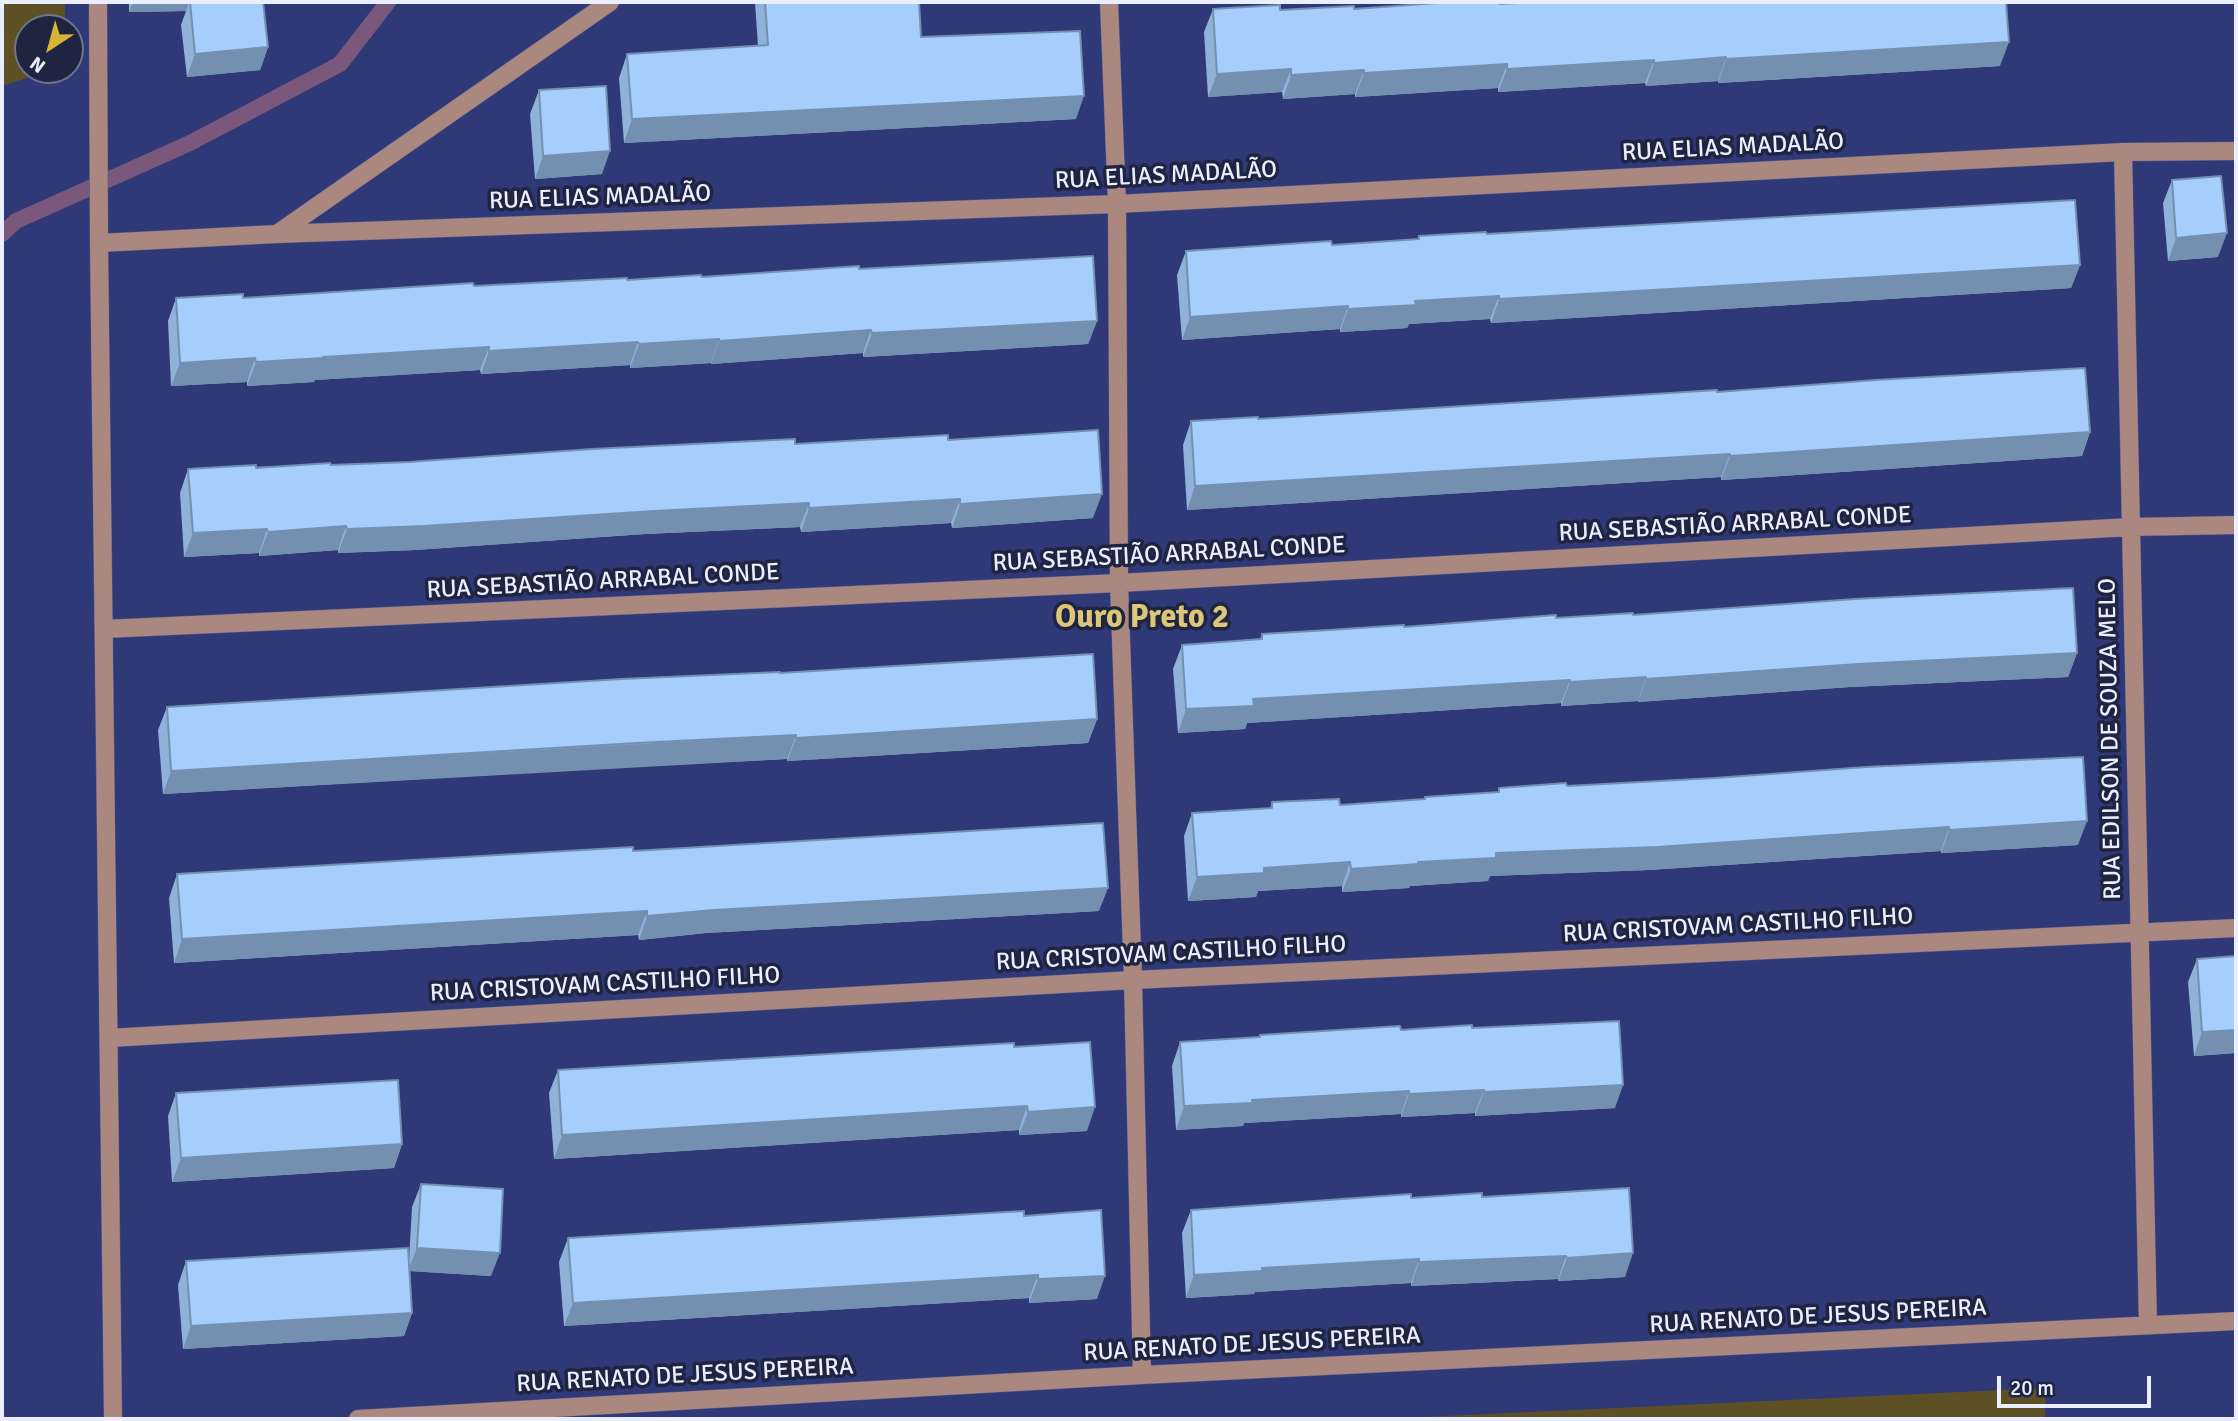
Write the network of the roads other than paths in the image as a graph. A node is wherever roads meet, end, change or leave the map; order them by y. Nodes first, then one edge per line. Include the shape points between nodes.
1 (98, 2) edge
2 (610, 2) edge
3 (1109, 2) edge
4 (2236, 151) edge
5 (2123, 152) junction
6 (1117, 204) junction
7 (277, 234) junction
8 (99, 243) junction
9 (2236, 525) edge
10 (2131, 527) junction
11 (1119, 583) junction
12 (104, 629) junction
13 (2236, 928) edge
14 (2139, 932) junction
15 (1133, 980) junction
16 (109, 1038) junction
17 (2236, 1321) edge
18 (2148, 1325) junction
19 (1142, 1375) junction
20 (113, 1419) edge
21 (358, 1419) edge

1 - 8 street
2 - 7 street
3 - 6 street
4 - 5 street, RUA ELIAS MADALÃO
5 - 6 street, RUA ELIAS MADALÃO
5 - 10 street, RUA EDILSON DE SOUZA MELO
6 - 7 street, RUA ELIAS MADALÃO
6 - 11 street
7 - 8 street, RUA ELIAS MADALÃO
8 - 12 street
9 - 10 street, RUA SEBASTIÃO ARRABAL CONDE
10 - 11 street, RUA SEBASTIÃO ARRABAL CONDE
10 - 14 street, RUA EDILSON DE SOUZA MELO
11 - 12 street, RUA SEBASTIÃO ARRABAL CONDE
11 - 15 street
12 - 16 street
13 - 14 street, RUA CRISTOVAM CASTILHO FILHO
14 - 15 street, RUA CRISTOVAM CASTILHO FILHO
14 - 18 street, RUA EDILSON DE SOUZA MELO
15 - 16 street, RUA CRISTOVAM CASTILHO FILHO
15 - 19 street
16 - 20 street
17 - 18 street, RUA RENATO DE JESUS PEREIRA
18 - 19 street, RUA RENATO DE JESUS PEREIRA
19 - 21 street, RUA RENATO DE JESUS PEREIRA

